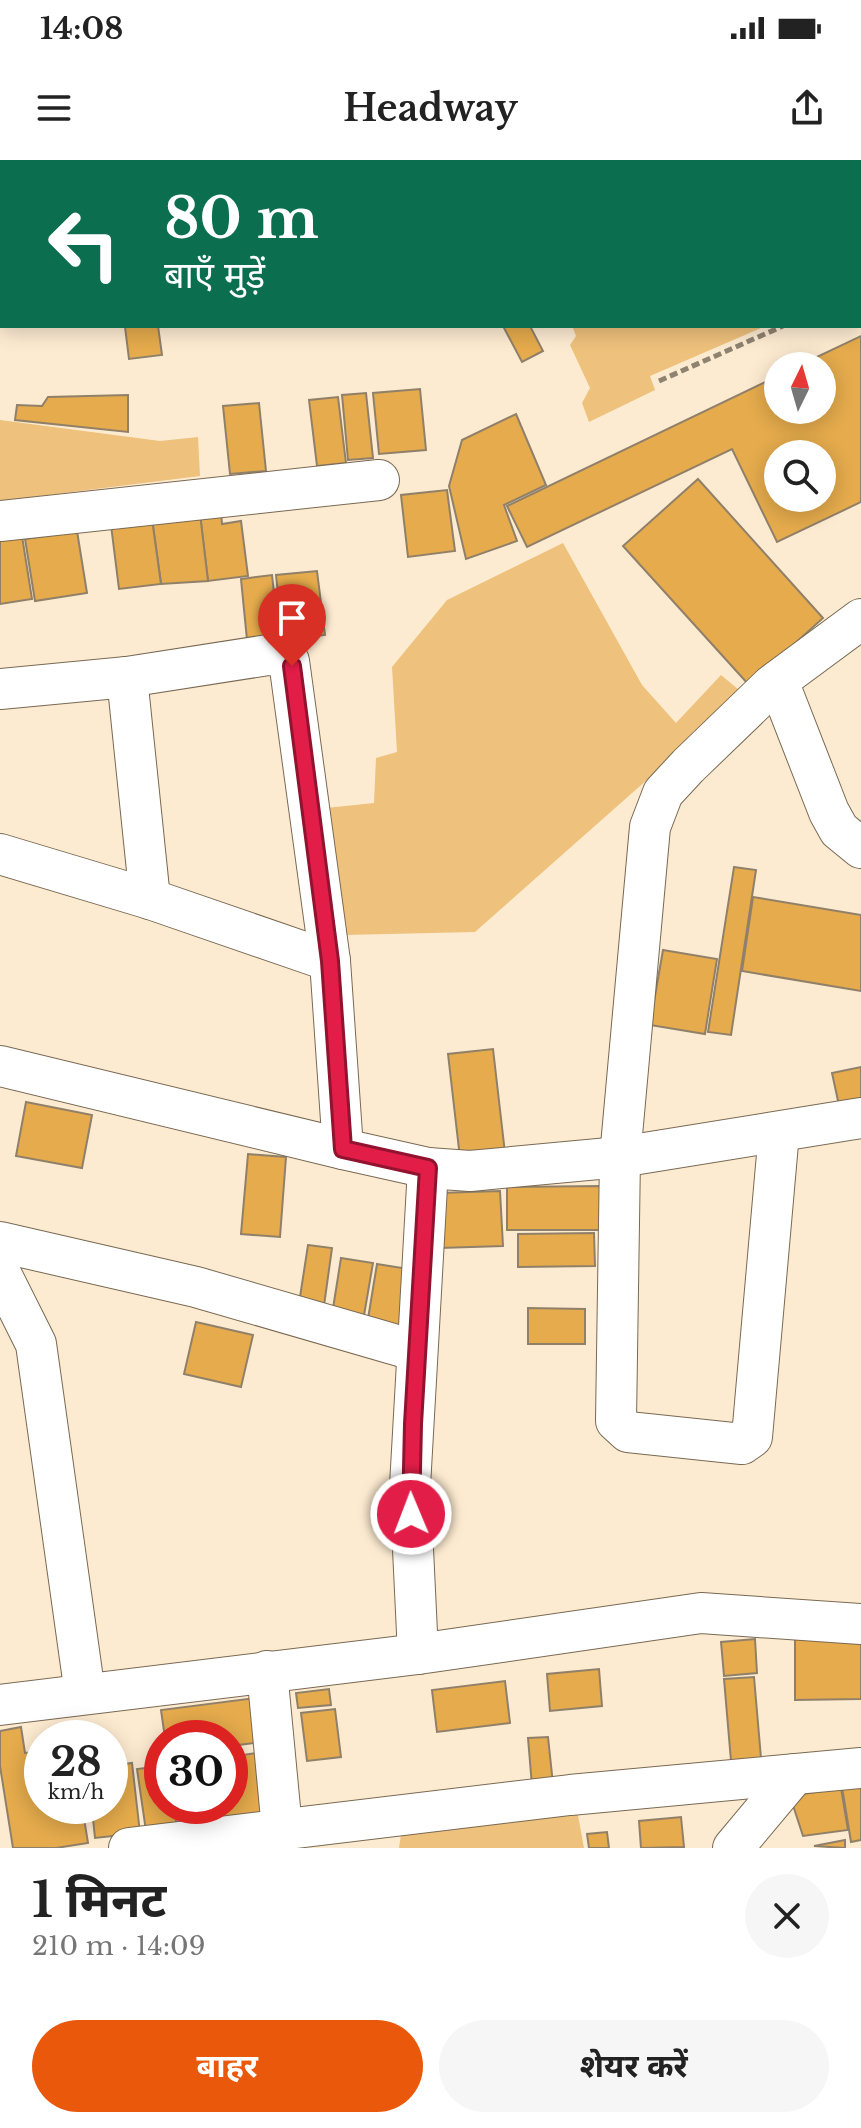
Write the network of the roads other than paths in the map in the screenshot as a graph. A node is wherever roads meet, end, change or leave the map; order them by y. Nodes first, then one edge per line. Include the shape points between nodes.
1 (379, 480) dead end
2 (0, 521) edge
3 (861, 619) edge
4 (127, 677) junction
5 (778, 681) junction
6 (0, 689) edge
7 (861, 848) edge
8 (0, 854) edge
9 (150, 899) junction
10 (330, 961) junction
11 (0, 1066) edge
12 (861, 1118) edge
13 (779, 1132) junction
14 (343, 1149) junction
15 (620, 1157) junction
16 (428, 1168) junction
17 (0, 1242) edge
18 (0, 1272) edge
19 (417, 1351) junction
20 (861, 1624) edge
21 (418, 1654) junction
22 (267, 1671) junction
23 (85, 1694) junction
24 (0, 1705) edge
25 (861, 1768) edge
26 (795, 1774) junction
27 (282, 1829) junction
28 (129, 1848) edge
29 (733, 1848) edge

1 - 2 street
3 - 5 street
4 - 6 street
4 - 9 street
4 - 10 street via 268,655 289,661
5 - 7 street via 829,812 839,830
5 - 15 street via 663,793 650,827
8 - 9 street
9 - 10 street
10 - 14 street
11 - 14 street
12 - 13 street
13 - 15 street
13 - 15 street via 752,1433 746,1444 628,1432 617,1425
14 - 16 street
15 - 16 street via 470,1171
16 - 19 street
17 - 19 street via 196,1287
18 - 23 street via 36,1344
19 - 21 street via 410,1486
20 - 21 street via 701,1613
21 - 22 street
22 - 23 street
22 - 27 street
23 - 24 street
25 - 26 street
26 - 27 street
26 - 29 street
27 - 28 street

